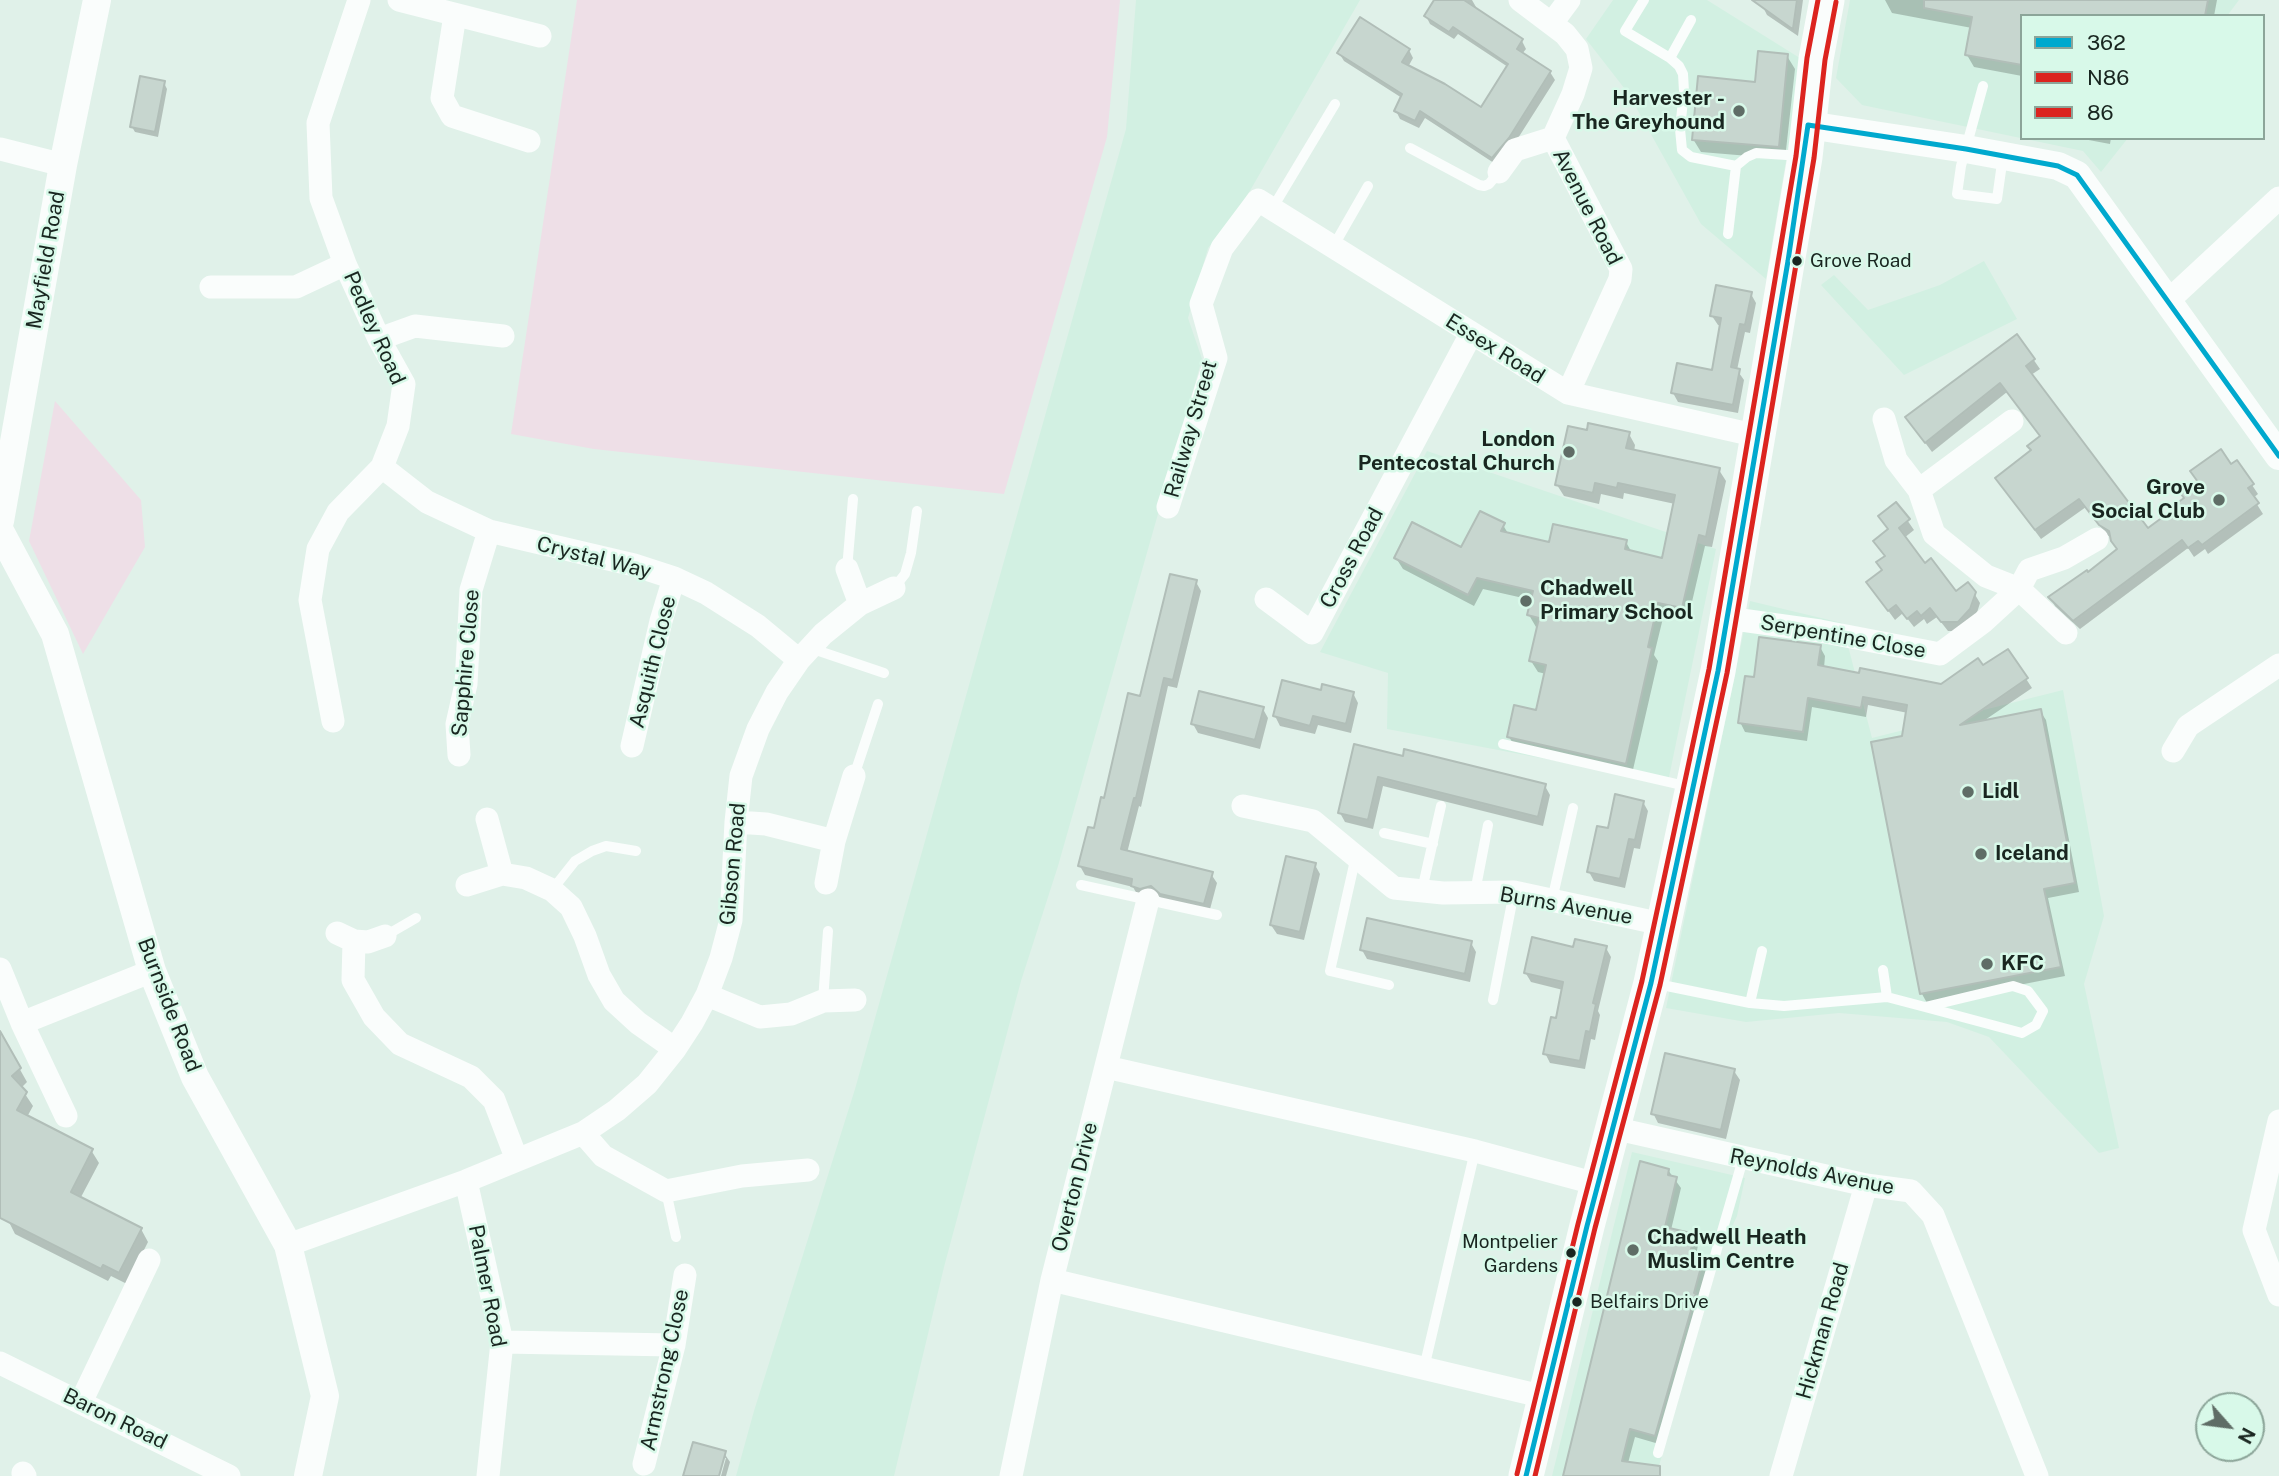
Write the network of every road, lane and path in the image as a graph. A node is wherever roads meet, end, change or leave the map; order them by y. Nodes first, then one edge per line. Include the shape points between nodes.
1 (97, 0) edge
2 (359, 0) edge
3 (399, 0) edge
4 (1520, 0) edge
5 (1569, 0) edge
6 (1644, 0) edge
7 (1827, 0) edge
8 (455, 15) junction
9 (1691, 20) dead end
10 (1552, 23) junction
11 (540, 36) dead end
12 (1670, 58) junction
13 (1983, 86) dead end
14 (1335, 104) dead end
15 (1553, 138) junction
16 (529, 141) dead end
17 (1806, 141) junction
18 (1410, 148) dead end
19 (0, 149) edge
20 (1966, 149) junction
21 (2003, 156) junction
22 (63, 165) junction
23 (1736, 166) junction
24 (1499, 173) joint
25 (1368, 186) dead end
26 (2279, 198) edge
27 (1265, 205) junction
28 (1728, 234) dead end
29 (1333, 247) junction
30 (345, 264) junction
31 (211, 287) dead end
32 (2168, 301) junction
33 (1471, 334) junction
34 (503, 336) dead end
35 (379, 339) junction
36 (1568, 393) junction
37 (1884, 419) dead end
38 (2012, 421) dead end
39 (1758, 436) junction
40 (2279, 456) edge
41 (382, 467) junction
42 (1919, 490) junction
43 (853, 499) dead end
44 (1168, 507) dead end
45 (917, 511) dead end
46 (0, 521) edge
47 (0, 531) edge
48 (489, 531) junction
49 (2097, 540) dead end
50 (846, 569) joint
51 (674, 578) junction
52 (894, 588) joint
53 (2020, 589) junction
54 (1266, 599) dead end
55 (860, 604) junction
56 (1727, 618) junction
57 (2066, 633) dead end
58 (804, 654) junction
59 (2279, 665) edge
60 (884, 673) dead end
61 (878, 704) dead end
62 (334, 721) dead end
63 (1503, 744) dead end
64 (632, 746) dead end
65 (2173, 751) dead end
66 (459, 755) dead end
67 (855, 776) joint
68 (1692, 788) junction
69 (1243, 806) dead end
70 (1441, 806) dead end
71 (1573, 808) dead end
72 (487, 819) dead end
73 (736, 822) junction
74 (1488, 825) dead end
75 (1384, 833) dead end
76 (834, 841) junction
77 (1433, 844) junction
78 (636, 851) dead end
79 (1356, 856) junction
80 (502, 874) junction
81 (826, 883) dead end
82 (467, 885) dead end
83 (1081, 885) dead end
84 (552, 890) junction
85 (1422, 890) junction
86 (1475, 892) junction
87 (1514, 892) junction
88 (1148, 900) junction
89 (1552, 900) junction
90 (1217, 915) dead end
91 (416, 918) dead end
92 (1662, 924) junction
93 (828, 931) dead end
94 (385, 936) joint
95 (1762, 951) dead end
96 (0, 969) edge
97 (1883, 970) dead end
98 (152, 971) junction
99 (1651, 983) junction
100 (1389, 985) dead end
101 (707, 995) junction
102 (1887, 997) junction
103 (855, 1000) dead end
104 (1493, 1000) dead end
105 (823, 1001) junction
106 (1750, 1003) junction
107 (1925, 1007) junction
108 (22, 1023) junction
109 (676, 1049) junction
110 (1106, 1067) junction
111 (66, 1116) dead end
112 (2279, 1121) edge
113 (1613, 1128) junction
114 (583, 1133) junction
115 (1475, 1151) junction
116 (1742, 1158) junction
117 (517, 1160) junction
118 (808, 1170) dead end
119 (466, 1181) junction
120 (1597, 1184) junction
121 (1866, 1185) junction
122 (666, 1191) junction
123 (676, 1237) dead end
124 (288, 1245) junction
125 (149, 1260) dead end
126 (685, 1275) dead end
127 (1052, 1280) junction
128 (2279, 1295) edge
129 (502, 1342) junction
130 (674, 1345) junction
131 (0, 1363) edge
132 (1423, 1368) junction
133 (1545, 1397) junction
134 (81, 1402) junction
135 (1658, 1453) dead end
136 (644, 1464) dead end
137 (229, 1476) edge
138 (308, 1476) edge
139 (488, 1476) edge
140 (1011, 1476) edge
141 (1526, 1476) edge
142 (1781, 1476) edge
143 (2037, 1476) edge

1 - 22 street, Mayfield Road
2 - 30 street, Pedley Road via 318,123 321,198
3 - 8 street
4 - 10 street, Avenue Road
5 - 10 street
6 - 12 lane via 1625,31
7 - 17 main road
8 - 11 street
8 - 16 street via 442,98 453,116
9 - 12 lane
10 - 15 street, Avenue Road via 1577,49 1581,68
12 - 23 lane via 1683,74 1682,150 1691,157
13 - 20 lane
14 - 27 lane
15 - 24 street via 1515,150
15 - 36 street, Avenue Road via 1620,269 1620,279
17 - 20 street
17 - 23 lane via 1756,153
17 - 39 main road
18 - 24 lane via 1479,185 1489,184
19 - 22 street
20 - 21 street
20 - 21 lane via 1957,194 1997,199
21 - 32 street via 2058,166 2077,175
22 - 46 street, Mayfield Road
23 - 28 lane
25 - 29 lane
26 - 32 street
27 - 29 street, Essex Road
27 - 44 street, Railway Street via 1222,248 1202,304 1216,358
29 - 33 street, Essex Road
30 - 31 street via 296,287
30 - 35 street, Pedley Road
32 - 40 street
33 - 36 street, Essex Road
33 - 54 street, Cross Road via 1312,633
34 - 35 street via 415,326
35 - 41 street, Pedley Road via 404,384 398,426
36 - 39 street, Essex Road
37 - 42 street via 1896,460
38 - 42 street
39 - 56 main road
41 - 48 street, Crystal Way via 427,502
41 - 62 street, Pedley Road via 338,512 318,549 310,600
42 - 53 street via 1934,534 1986,576
43 - 50 lane
45 - 52 lane via 905,574
47 - 98 street, Burnside Road via 55,634
48 - 51 street, Crystal Way
48 - 66 street, Sapphire Close via 471,590 466,684 457,724
49 - 53 street, Serpentine Close via 2029,570
50 - 55 street
51 - 58 street, Crystal Way
51 - 64 street, Asquith Close
52 - 55 street, Gibson Road
53 - 56 street, Serpentine Close via 1940,654
53 - 57 street
55 - 58 street, Gibson Road
56 - 68 main road
58 - 60 lane
58 - 73 street, Gibson Road via 758,729 741,776
59 - 65 street via 2188,726
61 - 67 lane
63 - 68 lane
67 - 76 street
68 - 92 main road
69 - 79 street, Burns Avenue via 1314,821
70 - 77 lane
71 - 89 lane
72 - 80 street
73 - 76 street via 766,824
73 - 101 street, Gibson Road via 731,920
74 - 86 lane
75 - 77 lane
76 - 81 street
77 - 85 lane
78 - 84 lane via 606,846 592,851 575,862
79 - 85 street, Burns Avenue via 1394,888
79 - 100 lane via 1330,971
80 - 82 street
80 - 84 street via 526,878
83 - 88 lane
84 - 109 street via 572,907 614,1001
85 - 86 street, Burns Avenue
86 - 87 street, Burns Avenue
87 - 89 street, Burns Avenue
87 - 104 lane
88 - 90 lane
88 - 110 street, Overton Drive
89 - 92 street, Burns Avenue
91 - 94 lane
92 - 99 main road
93 - 105 lane
94 - 117 street via 368,942 345,937 353,980 374,1017 400,1044 471,1077 494,1100
95 - 106 lane
96 - 108 street
97 - 102 lane
98 - 108 street
98 - 124 street, Burnside Road via 195,1077
99 - 106 lane
99 - 113 main road
101 - 105 street via 761,1017 791,1014
101 - 109 street, Gibson Road
102 - 106 lane via 1784,1006
102 - 107 lane
103 - 105 street
107 - 107 lane via 2022,1033 2036,1025 2043,1011 2028,991 2013,986
108 - 111 street
109 - 114 street, Gibson Road via 647,1084
110 - 115 street
110 - 127 street, Overton Drive
112 - 128 street via 2254,1230
113 - 116 street, Reynolds Avenue
113 - 120 main road
114 - 117 street, Gibson Road
114 - 122 street via 603,1156
115 - 120 street
115 - 132 lane
116 - 121 street, Reynolds Avenue
116 - 135 lane
117 - 119 street, Gibson Road
118 - 122 street via 742,1176
119 - 124 street, Gibson Road
119 - 129 street, Palmer Road
120 - 133 main road
121 - 142 street, Hickman Road
121 - 143 street, Reynolds Avenue via 1911,1191 1933,1215
122 - 123 lane
124 - 138 street, Burnside Road via 325,1396
125 - 134 street
126 - 130 street, Armstrong Close
127 - 132 street
127 - 140 street, Overton Drive
129 - 130 street
129 - 139 street, Palmer Road
130 - 136 street, Armstrong Close
131 - 134 street, Baron Road
132 - 133 street
133 - 141 main road
134 - 137 street, Baron Road

